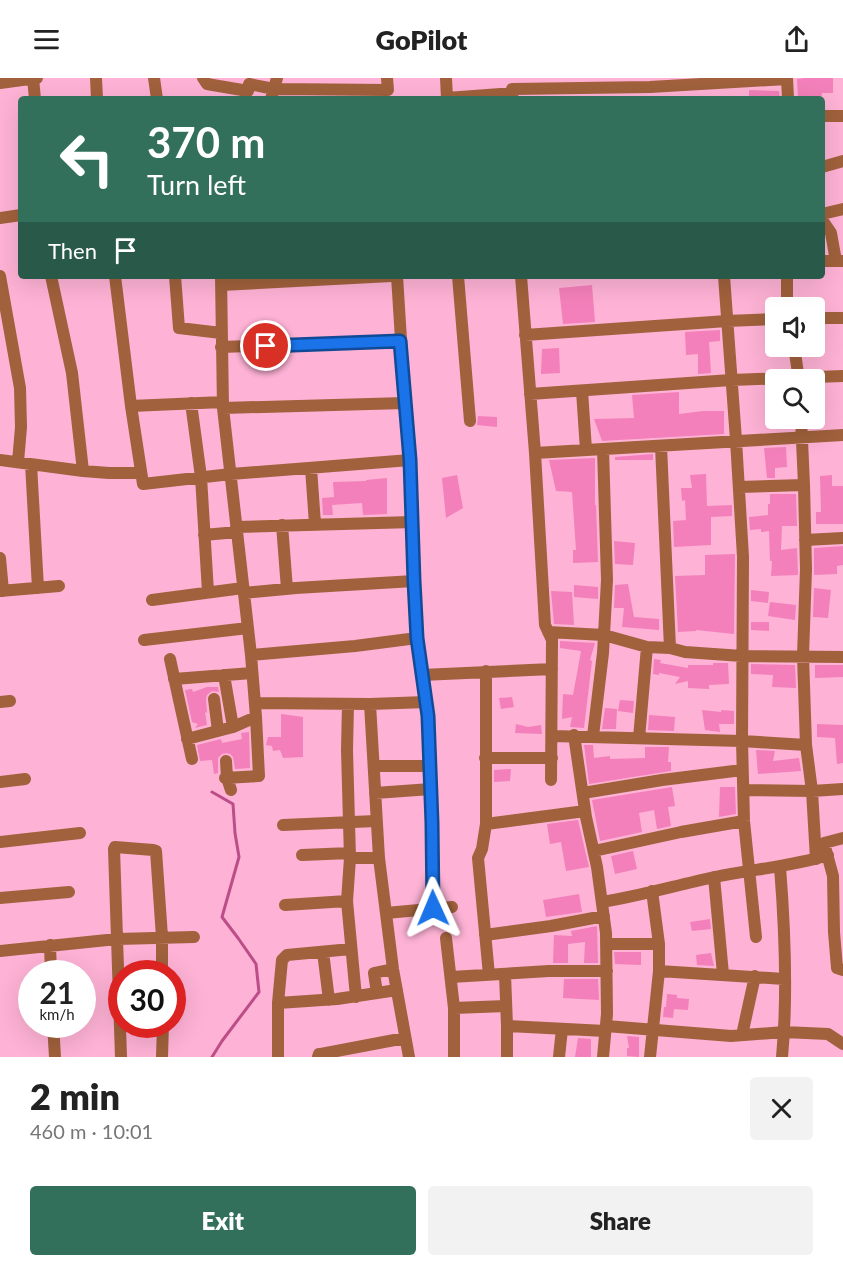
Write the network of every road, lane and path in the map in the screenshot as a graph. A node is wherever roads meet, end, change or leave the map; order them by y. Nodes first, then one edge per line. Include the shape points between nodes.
1 (34, 78) edge
2 (96, 78) edge
3 (154, 78) edge
4 (203, 78) edge
5 (446, 78) edge
6 (787, 79) edge
7 (0, 82) edge
8 (666, 82) edge
9 (249, 88) edge
10 (274, 89) edge
11 (388, 89) edge
12 (512, 90) edge
13 (35, 96) edge
14 (97, 96) edge
15 (157, 96) edge
16 (447, 96) edge
17 (469, 96) edge
18 (788, 96) edge
19 (825, 116) edge
20 (843, 117) edge
21 (843, 160) edge
22 (825, 165) edge
23 (843, 209) edge
24 (825, 213) edge
25 (18, 215) edge
26 (0, 218) edge
27 (825, 224) edge
28 (840, 261) edge
29 (0, 276) edge
30 (52, 279) edge
31 (116, 279) edge
32 (175, 279) edge
33 (289, 279) edge
34 (397, 279) edge
35 (458, 279) edge
36 (521, 279) edge
37 (724, 279) edge
38 (787, 279) edge
39 (221, 281) edge
40 (788, 297) edge
41 (825, 318) edge
42 (843, 318) edge
43 (765, 319) edge
44 (727, 321) junction
45 (221, 333) junction
46 (525, 334) junction
47 (400, 341) junction
48 (221, 347) junction
49 (843, 376) edge
50 (825, 377) edge
51 (765, 379) edge
52 (731, 380) junction
53 (582, 391) junction
54 (530, 394) junction
55 (191, 403) junction
56 (405, 403) junction
57 (223, 405) junction
58 (131, 406) junction
59 (470, 421) dead end
60 (802, 429) edge
61 (843, 435) edge
62 (802, 436) junction
63 (736, 440) junction
64 (661, 446) junction
65 (603, 449) junction
66 (586, 450) junction
67 (535, 453) junction
68 (0, 460) edge
69 (410, 460) junction
70 (18, 462) junction
71 (31, 464) junction
72 (311, 468) junction
73 (83, 471) junction
74 (140, 473) junction
75 (231, 474) junction
76 (201, 477) junction
77 (804, 485) junction
78 (739, 487) junction
79 (413, 522) junction
80 (282, 525) junction
81 (315, 525) junction
82 (236, 529) junction
83 (204, 535) junction
84 (843, 538) edge
85 (805, 540) junction
86 (0, 558) edge
87 (414, 581) junction
88 (59, 586) dead end
89 (38, 588) junction
90 (287, 589) junction
91 (243, 590) junction
92 (2, 591) edge
93 (208, 592) junction
94 (152, 600) dead end
95 (248, 628) junction
96 (548, 632) junction
97 (604, 635) junction
98 (417, 638) junction
99 (144, 640) dead end
100 (647, 647) junction
101 (670, 648) junction
102 (250, 656) junction
103 (742, 656) junction
104 (804, 656) junction
105 (843, 657) edge
106 (170, 659) dead end
107 (552, 669) junction
108 (486, 671) junction
109 (252, 673) junction
110 (224, 675) junction
111 (422, 675) junction
112 (174, 679) junction
113 (214, 699) dead end
114 (426, 702) junction
115 (255, 703) junction
116 (348, 704) junction
117 (370, 704) junction
118 (256, 717) junction
119 (232, 727) junction
120 (218, 731) junction
121 (574, 735) junction
122 (552, 736) junction
123 (593, 736) junction
124 (639, 738) junction
125 (187, 739) junction
126 (742, 741) junction
127 (806, 745) junction
128 (485, 758) junction
129 (552, 758) junction
130 (192, 759) dead end
131 (226, 761) dead end
132 (374, 766) junction
133 (430, 766) junction
134 (742, 770) junction
135 (25, 779) dead end
136 (551, 780) dead end
137 (0, 782) edge
138 (431, 789) junction
139 (843, 789) edge
140 (744, 790) junction
141 (812, 790) junction
142 (375, 793) junction
143 (583, 793) junction
144 (585, 811) junction
145 (376, 821) junction
146 (744, 821) junction
147 (349, 822) junction
148 (486, 824) junction
149 (283, 825) dead end
150 (80, 832) dead end
151 (843, 837) edge
152 (0, 842) edge
153 (594, 851) junction
154 (302, 855) dead end
155 (350, 855) junction
156 (822, 857) junction
157 (379, 858) junction
158 (780, 867) junction
159 (750, 870) junction
160 (838, 875) edge
161 (714, 877) junction
162 (652, 891) junction
163 (69, 892) dead end
164 (0, 898) edge
165 (347, 901) junction
166 (602, 902) junction
167 (285, 905) dead end
168 (452, 907) dead end
169 (433, 908) junction
170 (386, 913) junction
171 (604, 916) junction
172 (485, 935) junction
173 (162, 937) junction
174 (194, 937) dead end
175 (756, 937) dead end
176 (446, 938) dead end
177 (117, 939) junction
178 (606, 944) junction
179 (659, 944) junction
180 (50, 945) junction
181 (351, 949) junction
182 (0, 951) edge
183 (323, 952) junction
184 (51, 960) edge
185 (162, 960) edge
186 (393, 969) junction
187 (843, 970) edge
188 (607, 971) junction
189 (659, 971) junction
190 (505, 974) junction
191 (723, 974) junction
192 (489, 975) junction
193 (755, 976) junction
194 (451, 977) junction
195 (784, 979) junction
196 (397, 990) junction
197 (377, 993) junction
198 (356, 997) junction
199 (328, 1000) junction
200 (278, 1003) junction
201 (506, 1006) junction
202 (454, 1008) junction
203 (507, 1026) junction
204 (605, 1028) junction
205 (562, 1029) junction
206 (654, 1029) junction
207 (784, 1032) junction
208 (742, 1035) junction
209 (54, 1038) edge
210 (163, 1038) edge
211 (405, 1038) junction
212 (843, 1044) edge
213 (55, 1057) edge
214 (121, 1057) edge
215 (162, 1057) edge
216 (278, 1057) edge
217 (318, 1057) edge
218 (409, 1057) edge
219 (454, 1057) edge
220 (507, 1057) edge
221 (559, 1057) edge
222 (603, 1057) edge
223 (650, 1057) edge
224 (782, 1057) edge

1 - 7 street
1 - 13 street
2 - 14 street
3 - 15 street
4 - 9 street via 207,84
5 - 16 street
6 - 8 street
6 - 18 street
8 - 12 street via 650,87
9 - 10 street
10 - 11 street
12 - 17 street
19 - 20 street
21 - 22 street
23 - 24 street
25 - 26 street
27 - 28 street
29 - 70 street via 20,388
30 - 73 street via 72,373
31 - 58 street
32 - 45 street via 179,328
33 - 39 street
34 - 47 street
35 - 59 street
36 - 46 street
37 - 44 street
38 - 40 street
39 - 45 street
41 - 42 street
43 - 44 street
44 - 46 street
44 - 52 street
45 - 48 street
46 - 54 street
47 - 48 street
47 - 56 street
48 - 57 street
49 - 50 street
51 - 52 street
52 - 53 street
52 - 63 street
53 - 54 street
53 - 66 street
54 - 67 street
55 - 57 street
55 - 58 street
55 - 76 street
56 - 57 street
56 - 69 street
57 - 75 street
58 - 74 street
60 - 62 street
61 - 62 street
62 - 63 street
62 - 77 street
63 - 64 street
63 - 78 street
64 - 65 street
64 - 101 street
65 - 66 street
65 - 97 street via 607,580
66 - 67 street
67 - 96 street
68 - 70 street
69 - 72 street
69 - 79 street
70 - 71 street
71 - 73 street
71 - 89 street
72 - 75 street
72 - 81 street
73 - 74 street
74 - 76 street via 143,484
75 - 76 street
75 - 82 street
76 - 83 street
77 - 78 street
77 - 85 street
78 - 103 street
79 - 81 street
79 - 87 street
80 - 81 street
80 - 82 street
80 - 90 street
82 - 83 street
82 - 91 street
83 - 93 street
84 - 85 street
85 - 104 street
86 - 92 street
87 - 90 street
87 - 98 street
88 - 89 street
89 - 92 street
90 - 91 street
91 - 93 street
91 - 95 street
93 - 94 street
95 - 99 street
95 - 102 street
96 - 97 street
96 - 107 street via 552,640
97 - 100 street
97 - 123 street
98 - 102 street
98 - 111 street
100 - 101 street
100 - 124 street
101 - 103 street
102 - 109 street
103 - 104 street
103 - 126 street
104 - 105 street
104 - 127 street
106 - 112 street
107 - 108 street
107 - 122 street
108 - 111 street
108 - 128 street
109 - 110 street
109 - 115 street
110 - 112 street
110 - 119 street
111 - 114 street
112 - 125 street
113 - 120 street
114 - 117 street
114 - 133 street
115 - 116 street
115 - 118 street
116 - 117 street
116 - 147 street
117 - 132 street
118 - 119 street
118 - 131 street via 259,776 228,782
119 - 120 street
120 - 125 street
121 - 122 street
121 - 123 street
121 - 143 street
122 - 129 street
123 - 124 street
124 - 126 street
125 - 130 street
126 - 127 street
126 - 134 street
127 - 141 street
128 - 129 street
128 - 148 street
129 - 136 street
132 - 133 street
132 - 142 street
133 - 138 street
134 - 140 street
134 - 143 street
135 - 137 street
138 - 142 street
138 - 169 street
139 - 141 street
140 - 141 street
140 - 146 street
141 - 156 street
142 - 145 street
143 - 144 street
144 - 148 street
144 - 153 street
145 - 147 street
145 - 157 street
146 - 153 street
146 - 159 street
147 - 149 street
147 - 155 street
148 - 172 street via 478,858
150 - 152 street
151 - 156 street via 824,843
153 - 166 street
154 - 155 street
155 - 157 street
155 - 165 street
156 - 158 street
156 - 160 street
157 - 170 street
158 - 159 street
158 - 195 street
159 - 161 street
159 - 175 street
160 - 187 street via 834,932 837,968
161 - 162 street
161 - 191 street
162 - 166 street
162 - 179 street
163 - 164 street
165 - 167 street
165 - 181 street
166 - 171 street
168 - 169 street
169 - 170 street
170 - 186 street
171 - 172 street
171 - 178 street
172 - 192 street
173 - 174 street
173 - 177 street
173 - 177 street via 156,851 117,847
173 - 185 street
176 - 194 street
177 - 180 street
177 - 214 street
178 - 179 street
178 - 188 street
179 - 189 street
180 - 182 street
180 - 184 street
181 - 183 street
181 - 198 street
183 - 199 street
183 - 200 street via 284,957
186 - 196 street
186 - 197 street via 374,973
188 - 190 street
188 - 204 street
189 - 191 street
189 - 206 street
190 - 192 street
190 - 201 street
191 - 193 street
192 - 194 street
193 - 195 street
193 - 208 street
194 - 202 street
195 - 207 street
196 - 197 street
196 - 211 street
197 - 198 street
198 - 199 street
199 - 200 street
200 - 216 street
201 - 202 street
201 - 203 street
202 - 219 street
203 - 205 street
203 - 220 street
204 - 205 street
204 - 206 street
204 - 222 street
205 - 221 street
206 - 208 street
206 - 223 street
207 - 208 street
207 - 212 street via 828,1034
207 - 224 street
209 - 213 street
210 - 215 street
211 - 217 street
211 - 218 street

